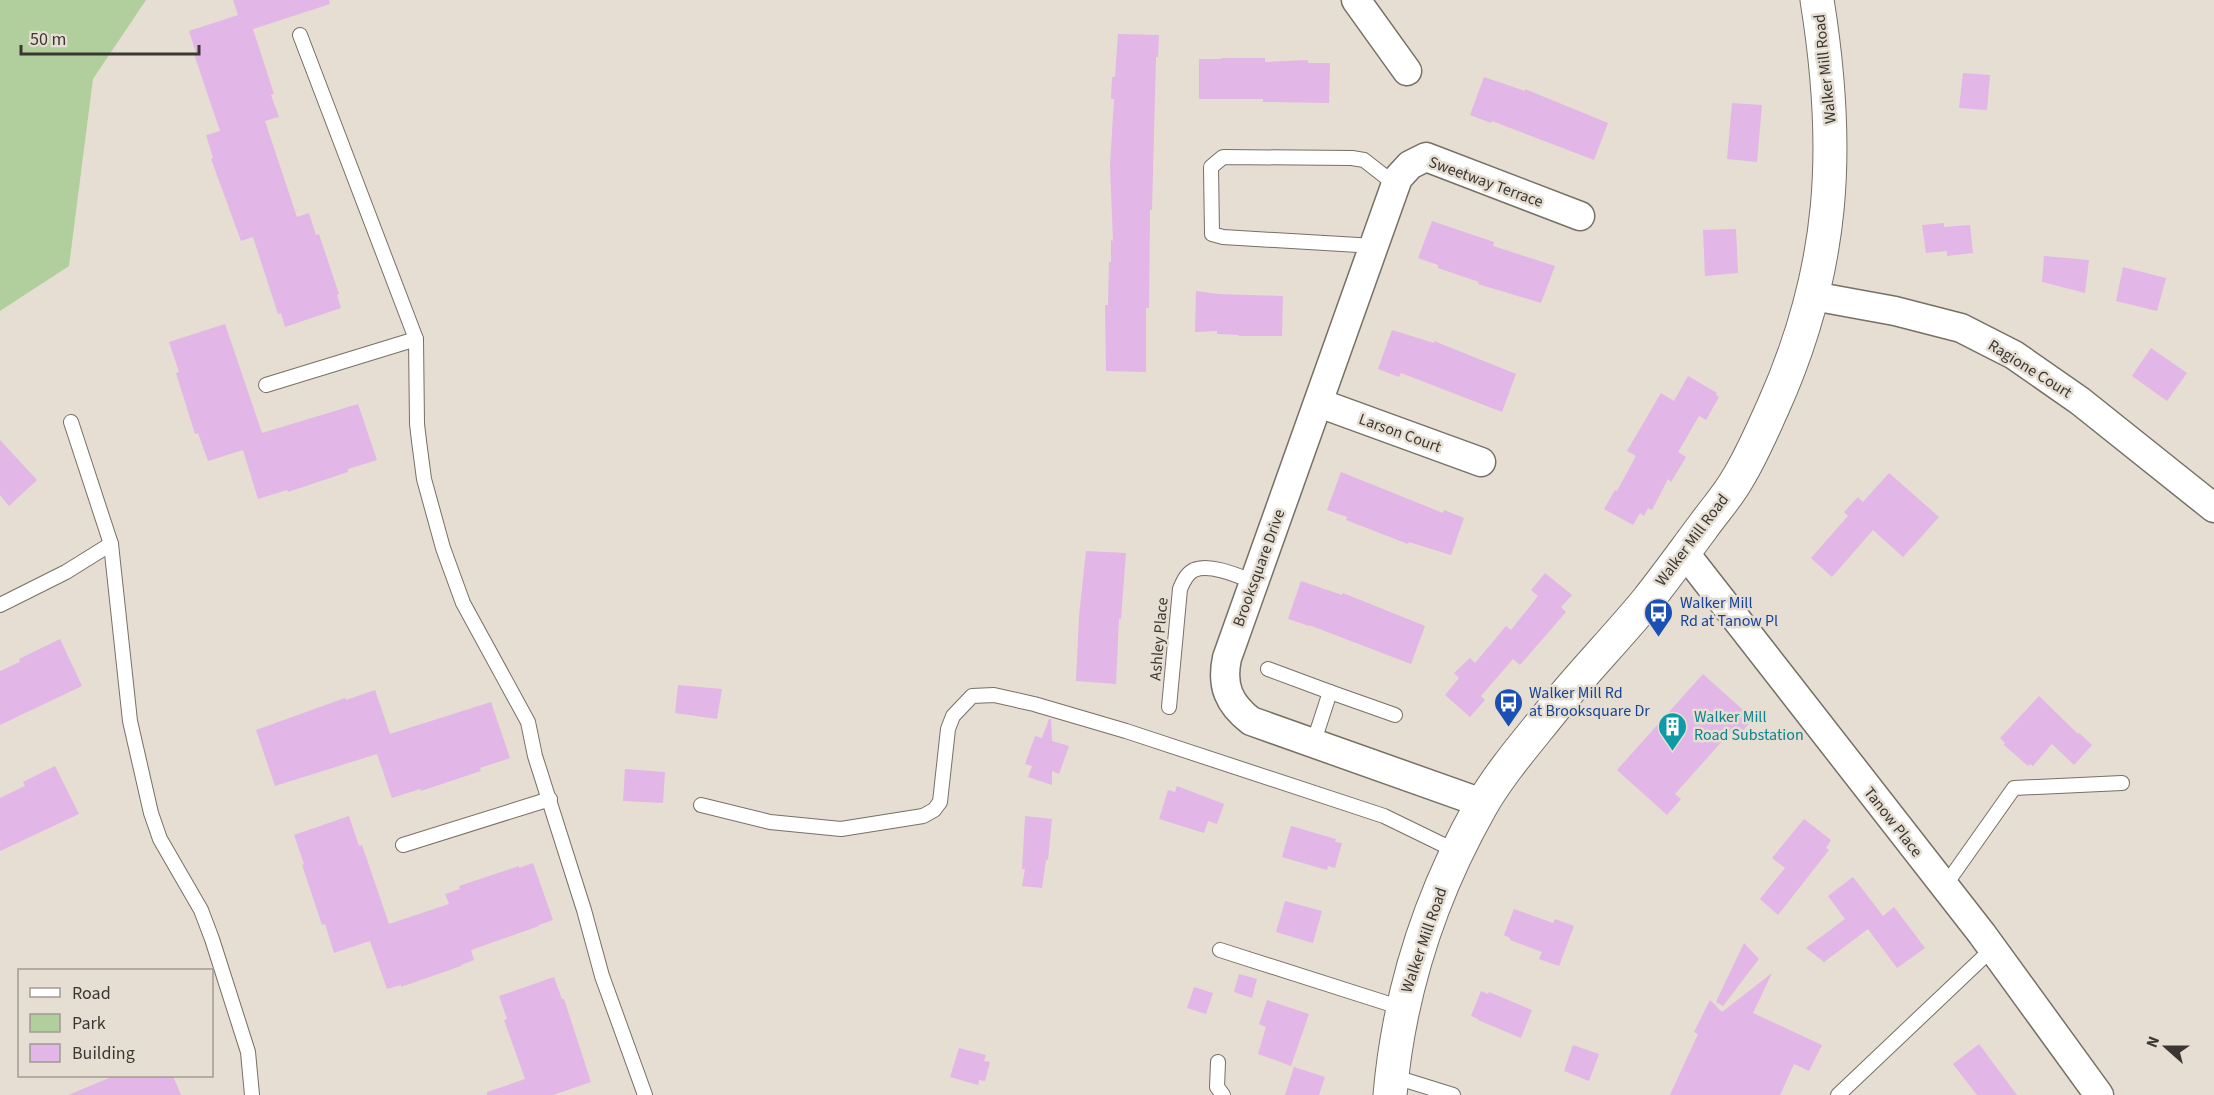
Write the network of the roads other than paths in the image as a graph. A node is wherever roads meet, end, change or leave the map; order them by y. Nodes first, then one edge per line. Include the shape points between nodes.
1 (1356, 0) edge
2 (1817, 0) edge
3 (300, 35) dead end
4 (1407, 71) dead end
5 (1397, 182) junction
6 (1580, 216) dead end
7 (1375, 246) junction
8 (1813, 296) junction
9 (416, 339) junction
10 (266, 385) dead end
11 (1319, 404) junction
12 (71, 422) dead end
13 (1481, 462) dead end
14 (2214, 508) edge
15 (111, 544) junction
16 (1684, 552) junction
17 (1254, 582) junction
18 (0, 605) edge
19 (1268, 669) dead end
20 (1330, 692) junction
21 (1169, 706) dead end
22 (1395, 715) dead end
23 (1313, 744) junction
24 (2122, 783) dead end
25 (550, 799) junction
26 (1482, 804) junction
27 (701, 805) dead end
28 (403, 845) dead end
29 (1458, 852) junction
30 (1944, 887) junction
31 (1992, 949) junction
32 (1220, 950) dead end
33 (1402, 1008) junction
34 (1218, 1062) dead end
35 (1391, 1086) edge
36 (252, 1095) edge
37 (645, 1095) edge
38 (1223, 1095) edge
39 (1454, 1095) edge
40 (1838, 1095) edge
41 (2099, 1095) edge

1 - 4 street
2 - 8 street, Walker Mill Road via 1831,131 1828,206
3 - 9 lane
5 - 6 street, Sweetway Terrace via 1410,165 1426,158
5 - 7 street, Brooksquare Drive
5 - 7 lane via 1364,160 1352,158 1223,157 1212,167 1212,234
7 - 11 street, Brooksquare Drive
8 - 14 street, Ragione Court via 1961,328 2014,355 2080,401
8 - 16 street, Walker Mill Road via 1799,345 1756,445 1737,481
9 - 10 lane
9 - 25 lane via 419,441 424,479 443,548 463,603 528,722
11 - 13 street, Larson Court
11 - 17 street, Brooksquare Drive
12 - 15 lane
15 - 18 lane
15 - 36 lane via 130,721 151,813 160,839 201,910 212,939 248,1052
16 - 26 street, Walker Mill Road via 1552,711
16 - 30 street, Tanow Place
17 - 21 lane, Ashley Place via 1206,568 1194,570 1185,578 1180,590
17 - 23 street, Brooksquare Drive via 1227,658 1224,672 1228,694 1251,722
19 - 20 lane
20 - 22 lane
20 - 23 lane
23 - 26 street, Brooksquare Drive
24 - 30 lane via 2014,788
25 - 28 lane
25 - 37 lane via 602,976
26 - 29 street, Walker Mill Road
27 - 29 lane via 770,822 841,829 923,816 940,802 948,729 953,716 972,696 994,695 1126,732 1384,816
29 - 33 street, Walker Mill Road via 1415,959
30 - 31 street, Tanow Place
31 - 40 lane
31 - 41 street, Tanow Place
32 - 33 lane
33 - 35 street, Walker Mill Road
34 - 38 lane via 1217,1087
35 - 39 lane

